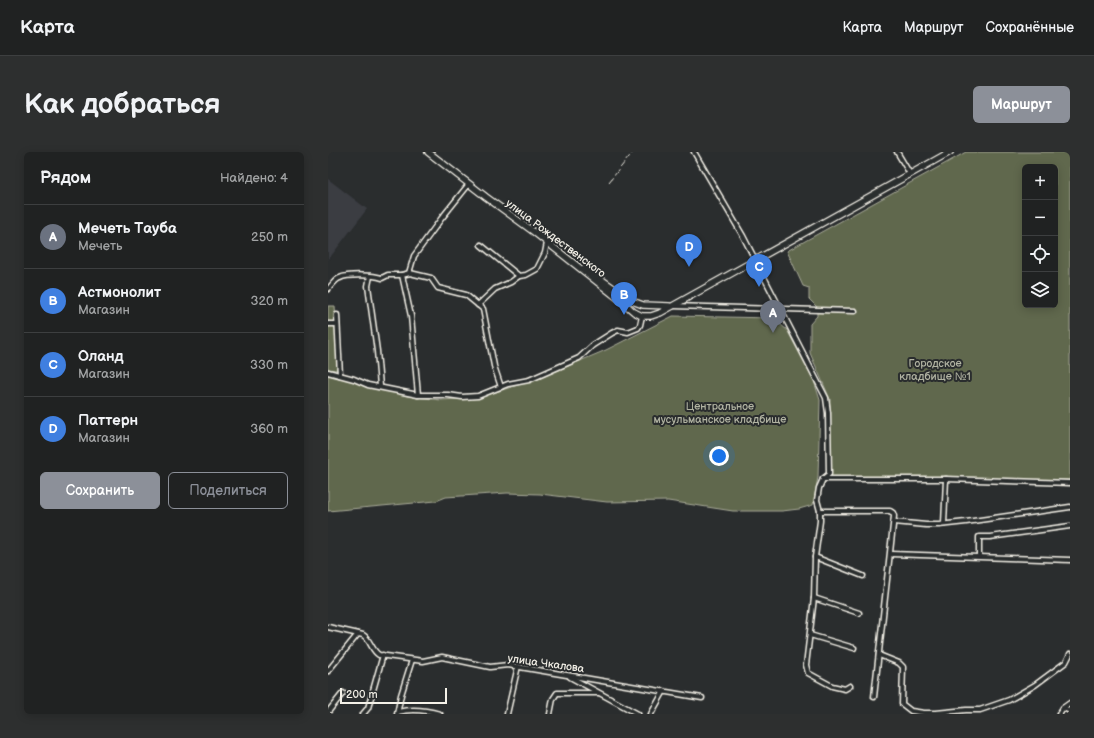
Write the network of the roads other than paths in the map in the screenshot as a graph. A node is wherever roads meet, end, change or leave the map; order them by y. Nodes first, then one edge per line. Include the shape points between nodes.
1 (428, 152) edge
2 (694, 152) edge
3 (897, 152) edge
4 (950, 152) edge
5 (910, 174) junction
6 (469, 184) junction
7 (534, 232) junction
8 (547, 243) junction
9 (481, 245) dead end
10 (755, 260) junction
11 (409, 273) junction
12 (402, 275) junction
13 (370, 276) junction
14 (519, 276) junction
15 (328, 289) edge
16 (478, 305) junction
17 (641, 305) junction
18 (670, 306) junction
19 (780, 310) junction
20 (855, 311) dead end
21 (634, 312) junction
22 (337, 315) dead end
23 (642, 316) junction
24 (328, 324) edge
25 (337, 324) junction
26 (328, 372) edge
27 (340, 375) junction
28 (380, 386) junction
29 (501, 387) junction
30 (418, 395) junction
31 (823, 479) junction
32 (946, 479) junction
33 (1070, 483) edge
34 (1070, 507) edge
35 (820, 511) junction
36 (894, 522) junction
37 (944, 524) junction
38 (1070, 526) edge
39 (891, 554) junction
40 (815, 556) junction
41 (979, 556) junction
42 (1070, 560) edge
43 (863, 576) dead end
44 (814, 598) junction
45 (859, 613) dead end
46 (328, 627) edge
47 (358, 634) junction
48 (810, 634) junction
49 (854, 648) dead end
50 (1070, 654) edge
51 (383, 655) junction
52 (878, 655) junction
53 (412, 660) junction
54 (518, 666) junction
55 (328, 671) edge
56 (566, 675) junction
57 (850, 686) dead end
58 (343, 692) dead end
59 (664, 692) junction
60 (599, 693) junction
61 (874, 697) dead end
62 (702, 698) dead end
63 (1070, 703) edge
64 (1063, 708) junction
65 (1070, 711) edge
66 (328, 712) edge
67 (398, 713) edge
68 (363, 714) edge
69 (440, 714) edge
70 (508, 714) edge
71 (550, 714) edge
72 (638, 714) edge
73 (651, 714) edge
74 (1059, 714) edge

1 - 6 main road, улица Рождественского
2 - 10 street
3 - 5 street
4 - 5 main road
5 - 10 main road
6 - 7 main road, улица Рождественского
6 - 11 street via 414,256
7 - 8 main road, улица Рождественского
7 - 17 main road
8 - 14 street via 537,269
8 - 21 main road, улица Рождественского
9 - 14 street
10 - 18 main road
10 - 19 street
11 - 12 street
11 - 16 street via 431,278 438,288 466,294
12 - 13 street via 388,275 382,278
12 - 30 street via 411,316
13 - 15 street via 339,278
13 - 28 street via 368,286
14 - 16 street via 495,289
16 - 29 street via 483,308 494,366
17 - 18 main road
17 - 21 main road via 635,305
17 - 23 main road via 644,312
18 - 19 street
18 - 23 main road via 660,313
19 - 20 street
19 - 31 street via 826,398 829,474
21 - 23 main road, улица Рождественского
22 - 25 street
23 - 29 street via 638,328 628,332 618,330 612,333 579,358 529,380
24 - 25 street
25 - 27 street
26 - 27 street
27 - 28 street via 368,385
28 - 30 street
29 - 30 street via 478,396
31 - 32 street
31 - 35 street via 817,500
32 - 33 street
32 - 37 street
34 - 37 street
35 - 36 street via 890,511 893,513
35 - 40 street
36 - 37 street
36 - 39 street
38 - 41 street via 979,537
39 - 41 street
39 - 52 street
40 - 43 street
40 - 44 street
41 - 42 street
44 - 45 street
44 - 48 street
46 - 47 street
47 - 51 street via 368,638 375,653
47 - 55 street
48 - 49 street
48 - 57 street via 806,665 808,673 840,688 846,689
50 - 52 street via 1066,662 1009,700 980,710 936,714 911,711 902,704 903,667
51 - 53 street, улица Чкалова
51 - 68 street via 368,708
52 - 61 street
53 - 54 street, улица Чкалова via 423,661 442,657 490,667
53 - 67 street
54 - 56 street, улица Чкалова
54 - 70 street
56 - 59 street, улица Чкалова
56 - 60 street
58 - 66 street
59 - 62 street, улица Чкалова
59 - 73 street
60 - 71 street via 557,692
60 - 72 street
63 - 64 street
64 - 65 street
64 - 74 street
67 - 69 street via 406,709

